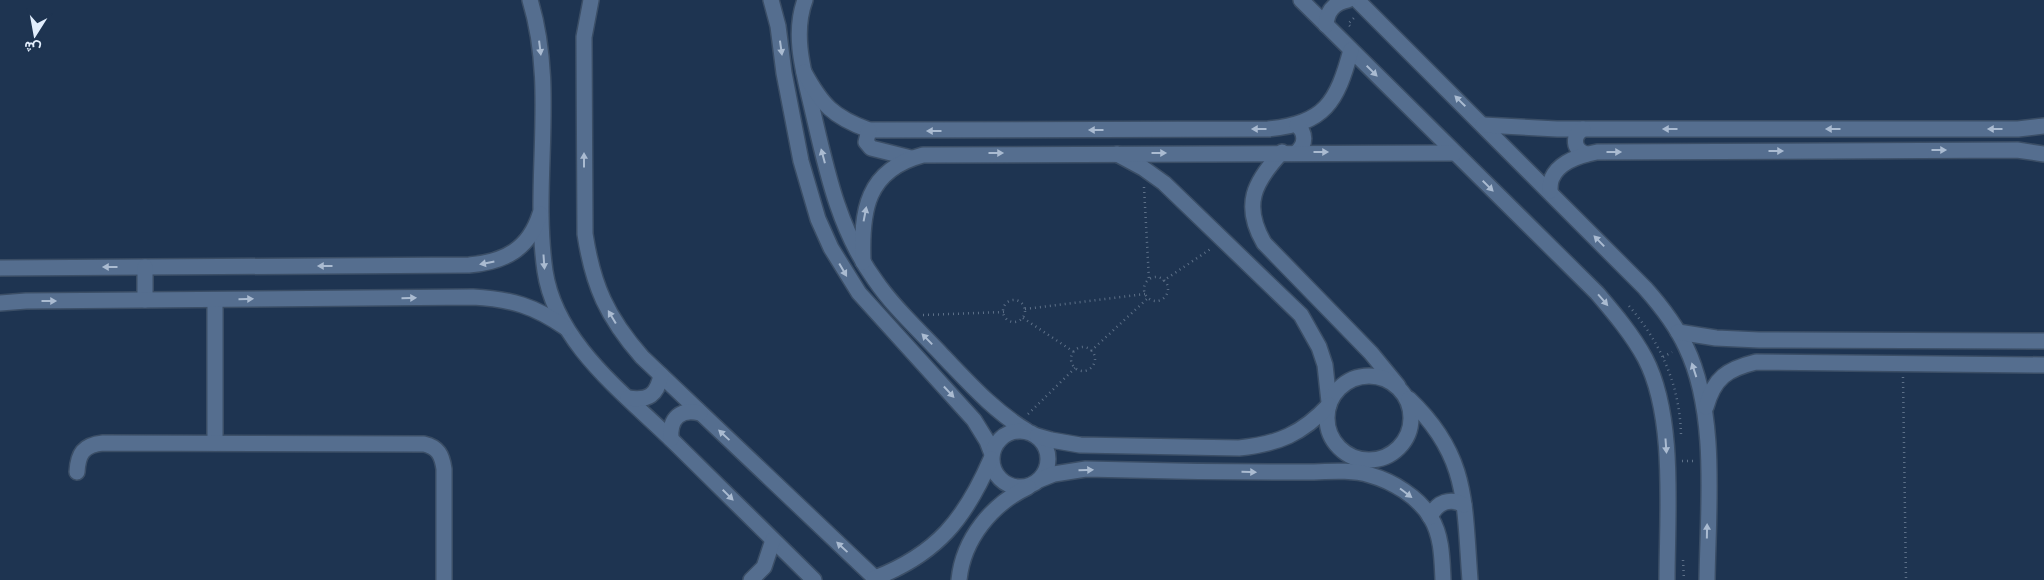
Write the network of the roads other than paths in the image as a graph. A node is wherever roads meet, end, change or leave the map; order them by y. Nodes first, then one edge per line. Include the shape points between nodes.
1 (530, 0) edge
2 (591, 0) edge
3 (771, 0) edge
4 (805, 0) edge
5 (1300, 0) edge
6 (1354, 1) edge
7 (778, 26) junction
8 (1326, 26) junction
9 (799, 27) junction
10 (1351, 50) junction
11 (804, 72) junction
12 (1297, 125) junction
13 (1483, 125) junction
14 (2044, 126) edge
15 (1583, 129) junction
16 (2018, 129) junction
17 (869, 130) junction
18 (2017, 150) junction
19 (1290, 152) junction
20 (1113, 153) junction
21 (1455, 153) junction
22 (1586, 154) junction
23 (2044, 154) edge
24 (911, 158) junction
25 (1550, 191) junction
26 (542, 207) junction
27 (863, 262) junction
28 (145, 267) junction
29 (0, 268) edge
30 (145, 300) junction
31 (215, 300) junction
32 (0, 303) edge
33 (567, 328) junction
34 (1674, 339) junction
35 (1759, 340) junction
36 (2044, 341) edge
37 (1756, 362) junction
38 (2044, 365) edge
39 (661, 375) junction
40 (1398, 386) junction
41 (628, 398) junction
42 (1407, 398) junction
43 (1329, 404) junction
44 (1704, 411) junction
45 (700, 413) junction
46 (1027, 431) junction
47 (671, 438) junction
48 (215, 443) junction
49 (992, 456) junction
50 (1366, 460) junction
51 (1346, 471) junction
52 (77, 472) dead end
53 (1381, 479) junction
54 (1034, 483) junction
55 (1464, 505) junction
56 (1430, 517) junction
57 (773, 540) junction
58 (876, 579) edge
59 (444, 580) edge
60 (751, 580) edge
61 (814, 580) edge
62 (959, 580) edge
63 (1443, 580) edge
64 (1470, 580) edge
65 (1667, 580) edge
66 (1707, 580) edge

1 -> 26 street via 538,34 543,93
39 -> 2 street via 624,336 597,288 589,261 584,225 584,37
3 - 7 street
4 - 9 street
5 - 8 street
6 - 8 street via 1340,2 1332,7
13 -> 6 street
7 - 9 street via 789,19
7 -> 49 street via 801,161 818,219 831,248 859,293 974,420
8 - 10 street
9 - 11 street
10 - 12 street via 1340,89 1329,105
10 -> 21 street
11 - 17 street via 829,110
27 -> 11 street via 837,207
12 -> 17 street via 1268,130
12 - 19 street via 1304,139 1301,149
13 - 15 street
13 - 25 street
14 - 16 street
16 -> 15 street
15 - 22 street via 1575,142 1578,150
16 - 18 street via 2027,133 2029,140 2024,148
17 - 24 street via 866,137 871,148
22 -> 18 street
18 - 23 street
20 -> 19 street
19 -> 21 street
19 - 40 street via 1261,177 1255,191 1252,211 1257,231 1264,243 1371,353
24 -> 20 street via 935,154
20 - 43 street via 1164,183 1288,301 1311,330 1325,365
21 -> 65 street via 1597,293 1645,358 1661,409 1666,461
22 - 25 street via 1561,167 1552,178
27 -> 24 street via 864,215 870,194 894,166
34 -> 25 street via 1668,316 1645,288
26 -> 28 street via 536,227 524,244 509,256 490,264
26 -> 33 street via 545,272
46 -> 27 street via 990,404 889,299
28 -> 29 street
28 - 30 street
30 - 31 street
32 -> 30 street
31 -> 33 street via 494,298 533,308
31 - 48 street
33 - 41 street via 585,354
34 - 35 street
44 -> 34 street via 1687,348
35 - 36 street
35 - 37 street via 1748,348 1751,361
37 - 38 street
37 - 44 street via 1743,365 1720,379 1711,390
39 - 41 street via 652,396 640,400
39 - 45 street
40 - 42 street
40 - 43 street via 1383,377 1367,375 1351,379 1338,389
41 - 47 street
42 - 50 street via 1412,420 1405,442 1395,453 1381,459
42 - 55 street via 1426,415 1449,449 1461,480
43 - 46 street via 1298,432 1260,446 1239,448 1080,446
43 - 50 street via 1326,420 1338,448 1351,457
66 -> 44 street via 1700,462
45 - 47 street via 690,410 673,419
58 -> 45 street
46 - 49 street via 1009,432 995,445
46 - 54 street via 1046,448 1049,463 1046,472
47 -> 57 street
48 - 52 street via 94,444 83,449
48 - 59 street via 432,446 438,451 444,469
49 - 54 street via 997,476 1003,482 1020,488
49 - 58 street via 964,510 937,543 898,570
50 - 51 street
50 - 53 street
51 - 53 street
54 -> 51 street via 1054,474 1086,469
53 -> 56 street via 1400,488
54 - 62 street via 1014,494 988,516 968,550
55 - 56 street via 1458,501 1444,501
55 - 64 street
56 - 63 street via 1438,532
57 - 60 street via 764,567
57 - 61 street

